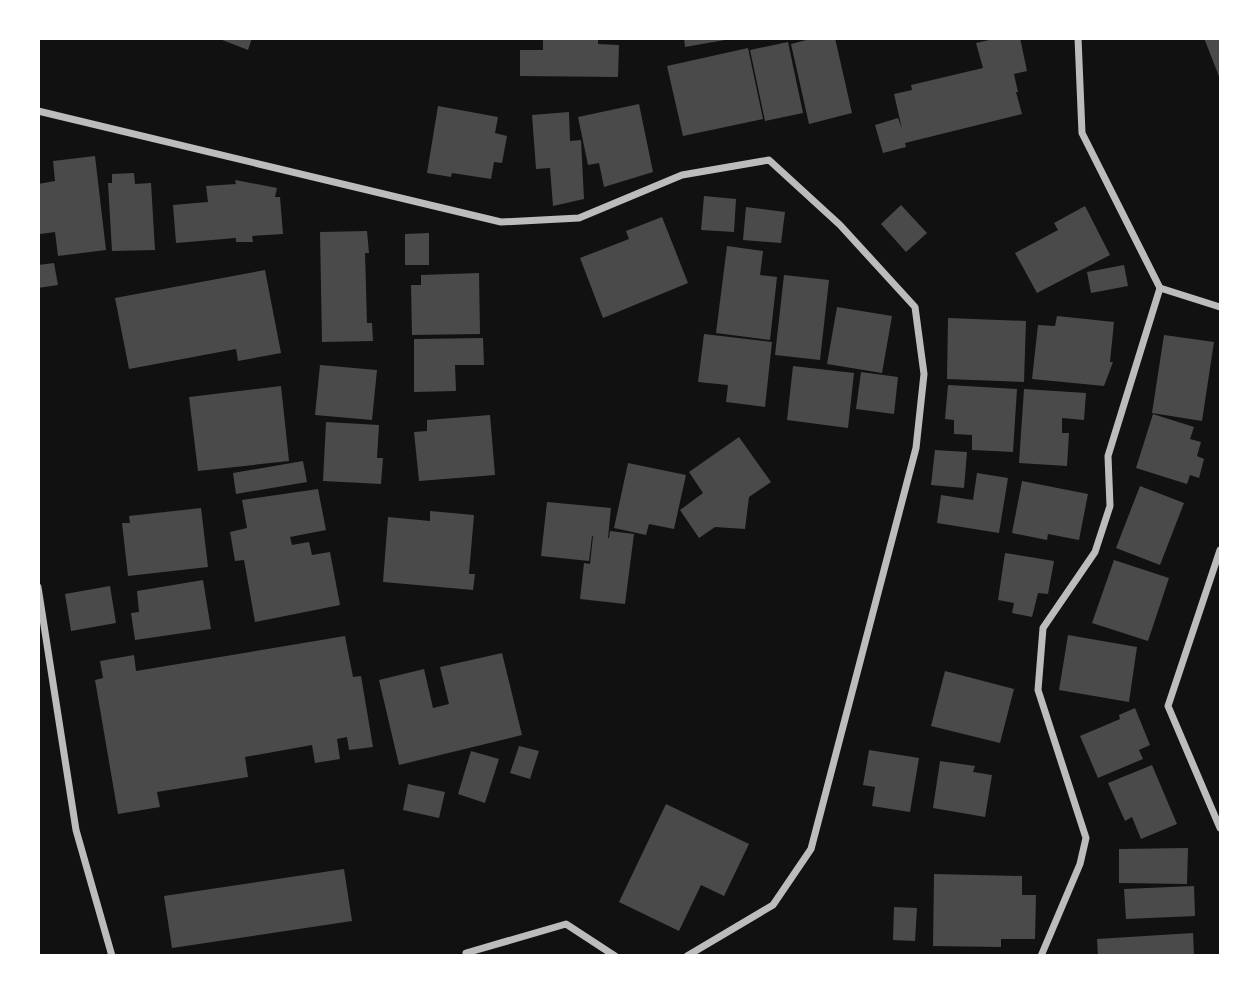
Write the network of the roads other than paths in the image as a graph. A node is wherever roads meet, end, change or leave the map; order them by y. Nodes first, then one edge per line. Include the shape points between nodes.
1 (1078, 38) edge
2 (38, 111) edge
3 (1160, 288) junction
4 (1220, 307) edge
5 (1220, 550) edge
6 (38, 587) edge
7 (1220, 828) edge
8 (466, 953) dead end
9 (113, 956) edge
10 (615, 956) edge
11 (687, 956) edge
12 (1041, 956) edge

1 - 3 street via 1082,134
2 - 11 street via 501,222 579,218 682,175 769,160 840,225 915,307 924,374 916,447 811,849 773,905
3 - 4 street
3 - 12 street via 1108,456 1110,506 1095,552 1043,628 1038,691 1086,838 1080,864
5 - 7 street via 1168,706
6 - 9 street via 76,830
8 - 10 street via 566,924

